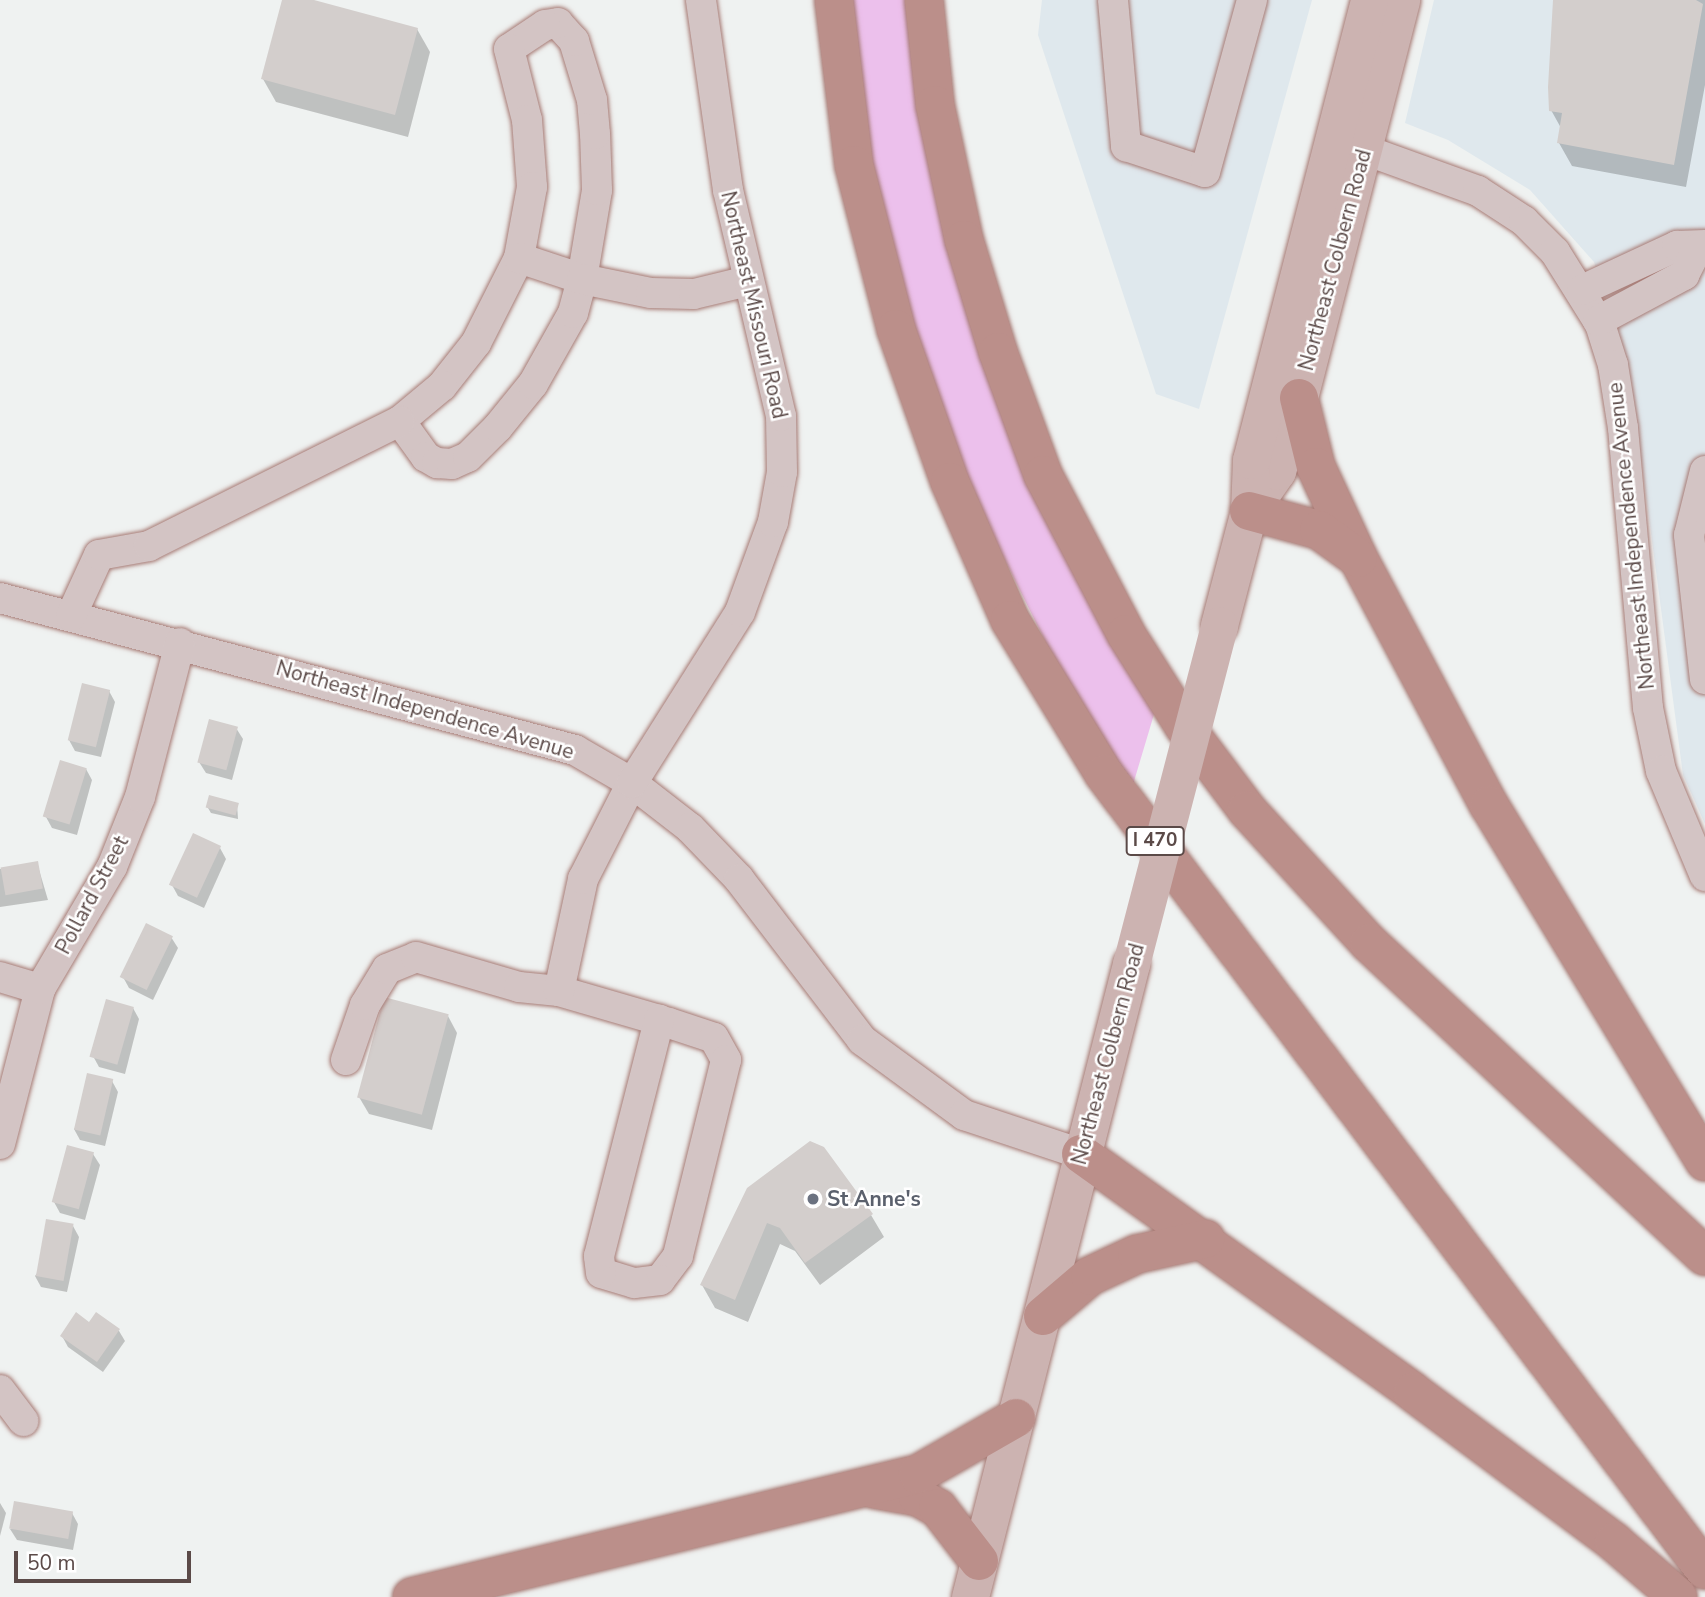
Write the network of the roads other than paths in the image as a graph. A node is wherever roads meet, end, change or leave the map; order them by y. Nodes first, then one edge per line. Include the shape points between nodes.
1 (701, 0) edge
2 (834, 0) edge
3 (924, 0) edge
4 (1113, 0) edge
5 (1252, 0) edge
6 (1369, 0) edge
7 (1401, 0) edge
8 (1365, 150) junction
9 (1702, 246) edge
10 (519, 258) junction
11 (582, 279) junction
12 (748, 281) junction
13 (1582, 290) junction
14 (1598, 321) junction
15 (1298, 398) junction
16 (400, 421) junction
17 (1705, 471) edge
18 (1249, 511) junction
19 (1358, 558) junction
20 (0, 598) edge
21 (71, 616) junction
22 (180, 643) junction
23 (1705, 678) edge
24 (632, 783) junction
25 (1705, 876) edge
26 (0, 977) edge
27 (40, 989) junction
28 (559, 991) junction
29 (659, 1020) junction
30 (346, 1060) dead end
31 (0, 1144) edge
32 (1081, 1154) junction
33 (1705, 1162) edge
34 (1205, 1239) junction
35 (1705, 1255) edge
36 (1043, 1316) junction
37 (0, 1390) edge
38 (1016, 1418) junction
39 (23, 1421) dead end
40 (865, 1487) junction
41 (979, 1561) junction
42 (1705, 1570) edge
43 (412, 1597) edge
44 (970, 1597) edge
45 (1678, 1597) edge

1 - 12 street, Northeast Missouri Road via 712,97
2 - 42 highway, I 470 via 854,165 896,329 950,482 1010,620 1104,774
3 - 35 highway via 938,119 964,240 998,352 1044,475 1126,634 1184,726 1247,810 1369,943
4 - 5 street via 1126,146 1205,172
6 - 18 main road, Northeast Colbern Road via 1251,460
7 - 8 main road, Northeast Colbern Road
8 - 13 street, Northeast Independence Avenue via 1478,191 1524,221 1555,252
8 - 15 main road, Northeast Colbern Road
9 - 13 street via 1677,246
9 - 14 street via 1684,275
10 - 11 street
10 - 11 street via 532,187 527,120 508,61 509,49 545,25 558,23 574,41 593,111 597,190
10 - 16 street via 476,343 442,386
11 - 12 street via 651,293 694,294
11 - 16 street via 573,313 533,384 468,457 452,464 437,463 426,457
12 - 24 street, Northeast Missouri Road via 781,416 782,472 773,522 740,612
13 - 14 street, Northeast Independence Avenue
14 - 25 street, Northeast Independence Avenue via 1613,365 1623,428 1648,708 1661,771
15 - 18 main road, Northeast Colbern Road via 1277,471
15 - 19 highway via 1317,467
16 - 21 street via 149,546 99,555
17 - 23 street via 1689,535
18 - 19 highway via 1319,530
18 - 32 main road, Northeast Colbern Road, bridge
19 - 33 highway via 1489,805
20 - 21 street, Northeast Independence Avenue
21 - 22 street, Northeast Independence Avenue
22 - 24 street, Northeast Independence Avenue via 575,750
22 - 27 street, Pollard Street via 140,797 121,843
24 - 28 street, Northeast Missouri Road via 583,879
24 - 32 street, Northeast Independence Avenue via 690,828 739,879 862,1040 964,1115
26 - 27 street
27 - 31 street, Pollard Street
28 - 29 street
28 - 30 street via 519,987 416,957 387,969 365,1004
29 - 29 street via 714,1038 726,1060 678,1256 660,1280 634,1283 601,1273 599,1256
32 - 34 highway
32 - 36 main road, Northeast Colbern Road
34 - 36 highway via 1137,1254 1090,1276
34 - 45 highway via 1614,1542
36 - 38 main road, Northeast Colbern Road
37 - 39 street
38 - 40 highway via 918,1474
38 - 41 main road, Northeast Colbern Road
40 - 41 highway via 918,1497 938,1508
40 - 43 highway
41 - 44 main road, Northeast Colbern Road

